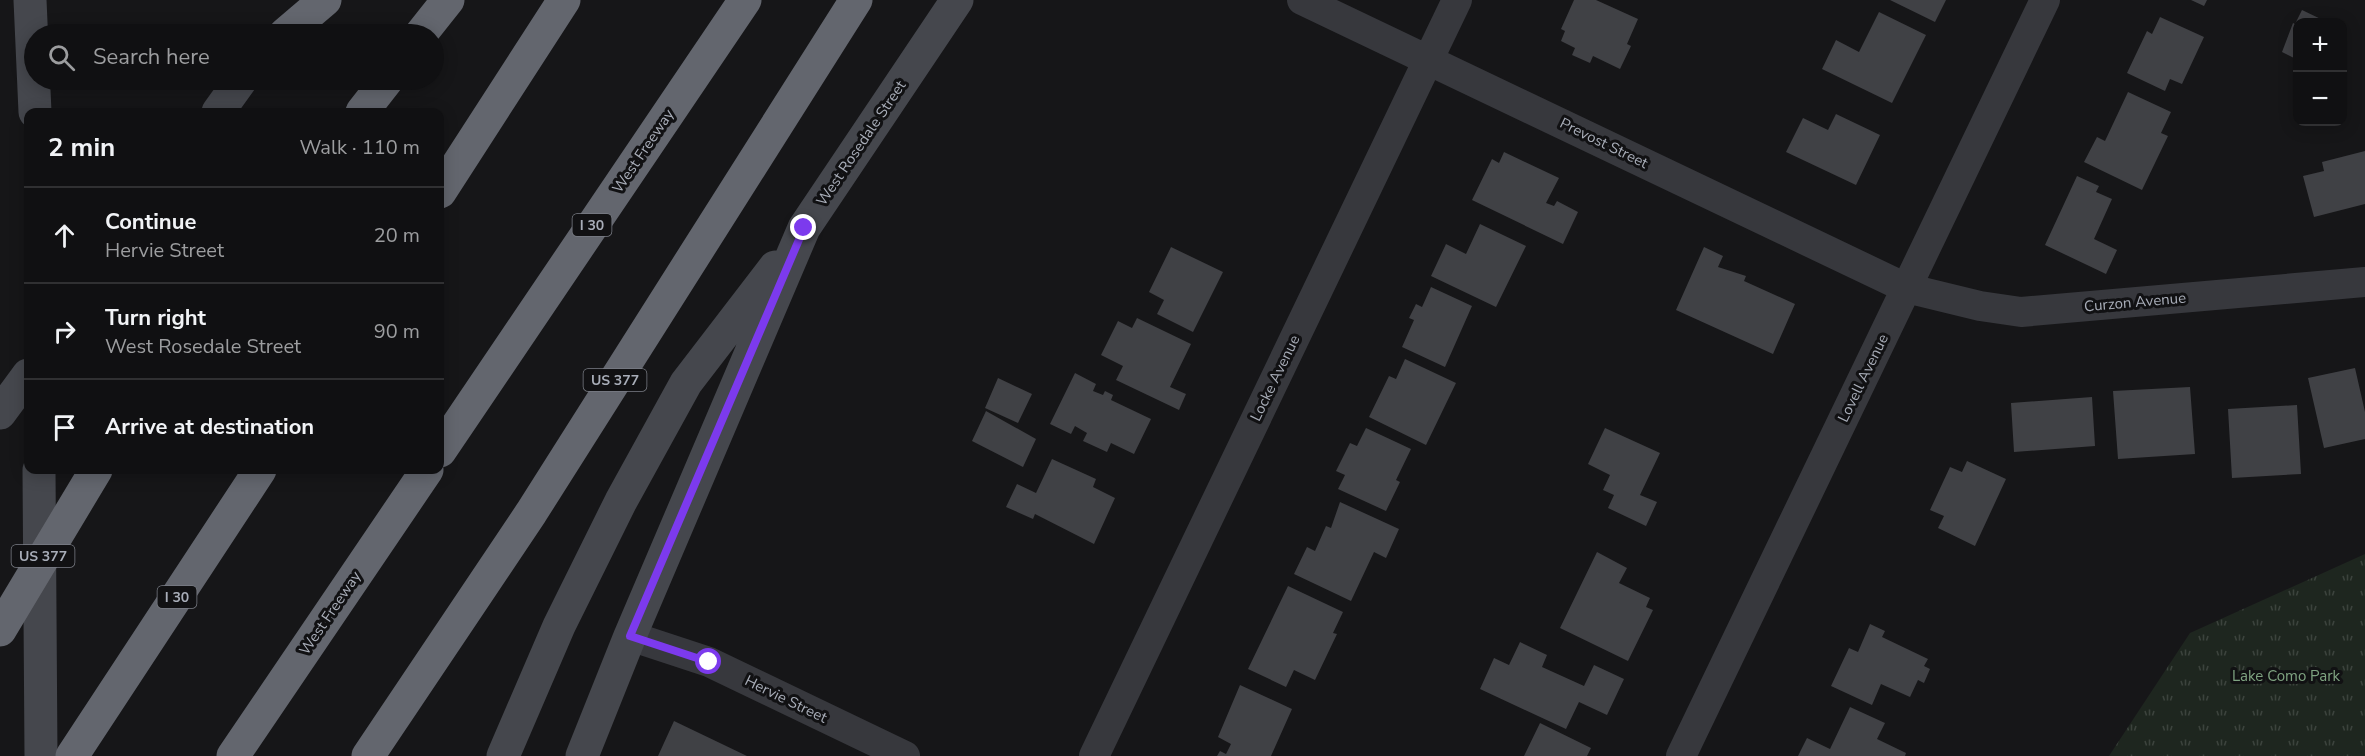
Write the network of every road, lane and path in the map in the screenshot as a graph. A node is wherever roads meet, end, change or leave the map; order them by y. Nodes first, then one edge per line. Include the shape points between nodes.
1 (30, 0) edge
2 (300, 0) edge
3 (325, 0) edge
4 (448, 0) edge
5 (564, 0) edge
6 (745, 0) edge
7 (856, 0) edge
8 (957, 0) edge
9 (1302, 0) edge
10 (1457, 0) edge
11 (2045, 0) edge
12 (31, 24) edge
13 (282, 24) edge
14 (297, 24) edge
15 (429, 24) edge
16 (1429, 59) junction
17 (34, 90) edge
18 (234, 90) edge
19 (379, 90) edge
20 (35, 108) edge
21 (221, 108) edge
22 (365, 108) edge
23 (444, 186) edge
24 (804, 228) junction
25 (2365, 282) edge
26 (1906, 288) junction
27 (24, 380) edge
28 (0, 413) edge
29 (444, 445) edge
30 (39, 474) edge
31 (257, 474) edge
32 (424, 474) edge
33 (91, 476) edge
34 (0, 630) edge
35 (630, 636) junction
36 (41, 756) edge
37 (72, 756) edge
38 (233, 756) edge
39 (368, 756) edge
40 (502, 756) edge
41 (582, 756) edge
42 (905, 756) edge
43 (1094, 756) edge
44 (1681, 756) edge

1 - 12 main road
2 - 13 main road
3 - 14 highway
4 - 15 highway
5 - 23 highway
6 - 29 highway, West Freeway / I 30
7 - 39 highway, US 377 via 537,503
8 - 24 main road, West Rosedale Street
9 - 16 street, Prevost Street
10 - 16 street, Locke Avenue
11 - 26 street, Lovell Avenue
16 - 26 street, Prevost Street
16 - 43 street, Locke Avenue
17 - 20 main road
18 - 21 main road
19 - 22 highway
24 - 35 main road, West Rosedale Street
24 - 40 main road via 686,383 595,553
25 - 26 street, Curzon Avenue via 2021,312
26 - 44 street, Lovell Avenue
27 - 28 main road
30 - 36 main road
31 - 37 highway, I 30
32 - 38 highway, West Freeway
33 - 34 highway, US 377
35 - 41 main road, West Rosedale Street
35 - 42 street, Hervie Street via 709,662

